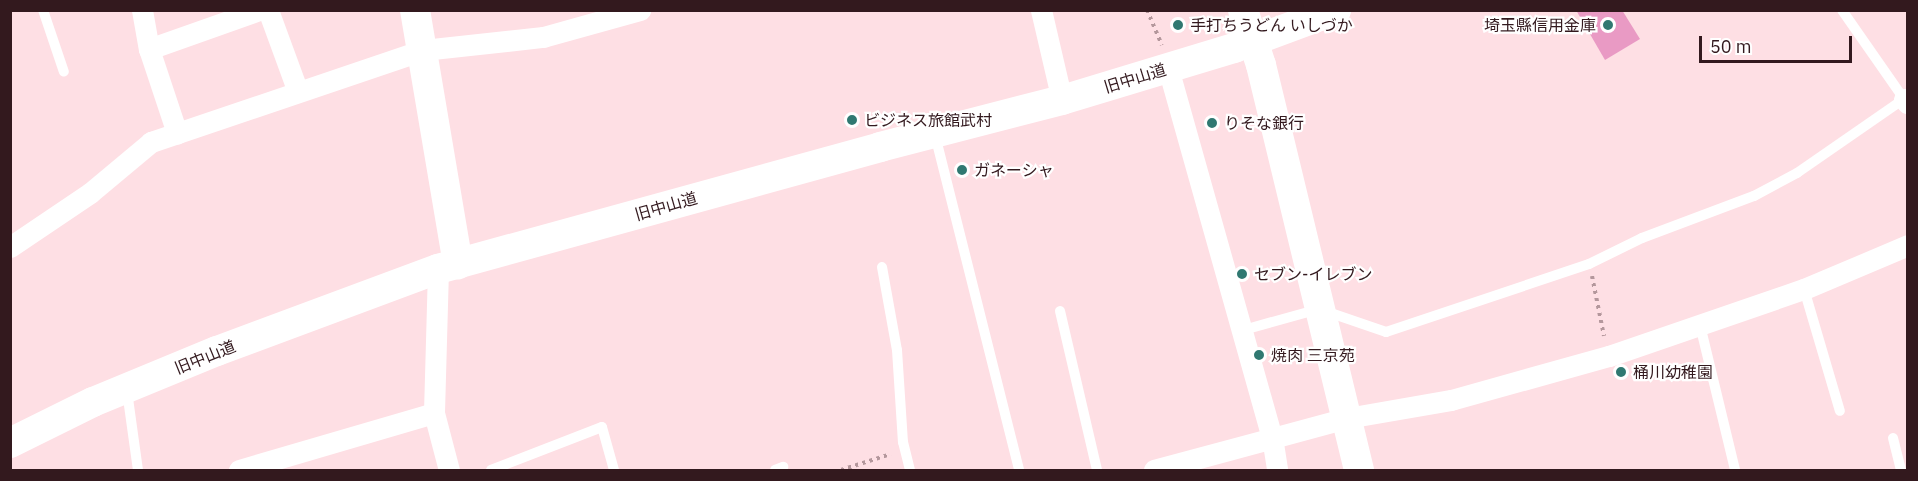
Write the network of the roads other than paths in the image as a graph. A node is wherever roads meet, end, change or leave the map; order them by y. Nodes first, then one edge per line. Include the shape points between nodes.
1 (43, 10) edge
2 (142, 10) edge
3 (415, 10) edge
4 (640, 10) edge
5 (1041, 10) edge
6 (1244, 10) edge
7 (1336, 10) edge
8 (1842, 10) edge
9 (267, 11) edge
10 (1254, 40) junction
11 (149, 50) junction
12 (423, 50) junction
13 (1170, 68) junction
14 (64, 72) dead end
15 (298, 92) junction
16 (1062, 100) junction
17 (1906, 102) edge
18 (934, 132) junction
19 (177, 133) junction
20 (1908, 245) edge
21 (10, 247) edge
22 (448, 266) junction
23 (882, 267) dead end
24 (1804, 289) junction
25 (1319, 309) junction
26 (1060, 311) dead end
27 (1700, 325) junction
28 (1240, 331) junction
29 (126, 388) junction
30 (1840, 411) dead end
31 (434, 412) junction
32 (1347, 418) junction
33 (1272, 437) junction
34 (1893, 438) dead end
35 (10, 443) edge
36 (138, 471) edge
37 (239, 471) edge
38 (449, 471) edge
39 (491, 471) edge
40 (614, 471) edge
41 (910, 471) edge
42 (1019, 471) edge
43 (1096, 471) edge
44 (1154, 471) edge
45 (1276, 471) edge
46 (1359, 471) edge
47 (1735, 471) edge
48 (1901, 471) edge

1 - 14 lane
2 - 11 street
3 - 12 main road
4 - 12 street via 543,37
5 - 16 street
6 - 10 main road
7 - 10 main road, 旧中山道
8 - 17 lane
9 - 11 street
9 - 15 street
10 - 13 main road, 旧中山道
10 - 25 main road
11 - 19 street
12 - 15 street
12 - 22 main road
13 - 16 main road, 旧中山道
13 - 28 street
15 - 19 street
16 - 18 main road, 旧中山道
17 - 25 lane via 1797,173 1754,196 1642,238 1589,264 1386,332
18 - 22 main road, 旧中山道
18 - 42 lane
19 - 21 street via 151,142 90,194
20 - 24 street
22 - 29 main road, 旧中山道
22 - 31 street
23 - 41 lane via 897,350 904,449
24 - 27 street
24 - 30 lane
25 - 28 lane
25 - 32 main road
26 - 43 lane
27 - 32 street via 1609,356 1451,400
27 - 47 lane
28 - 33 street
29 - 35 main road, 旧中山道
29 - 36 lane
31 - 37 street
31 - 38 street
32 - 33 street
32 - 46 main road
33 - 44 street
33 - 45 street
34 - 48 lane
39 - 40 lane via 602,427

